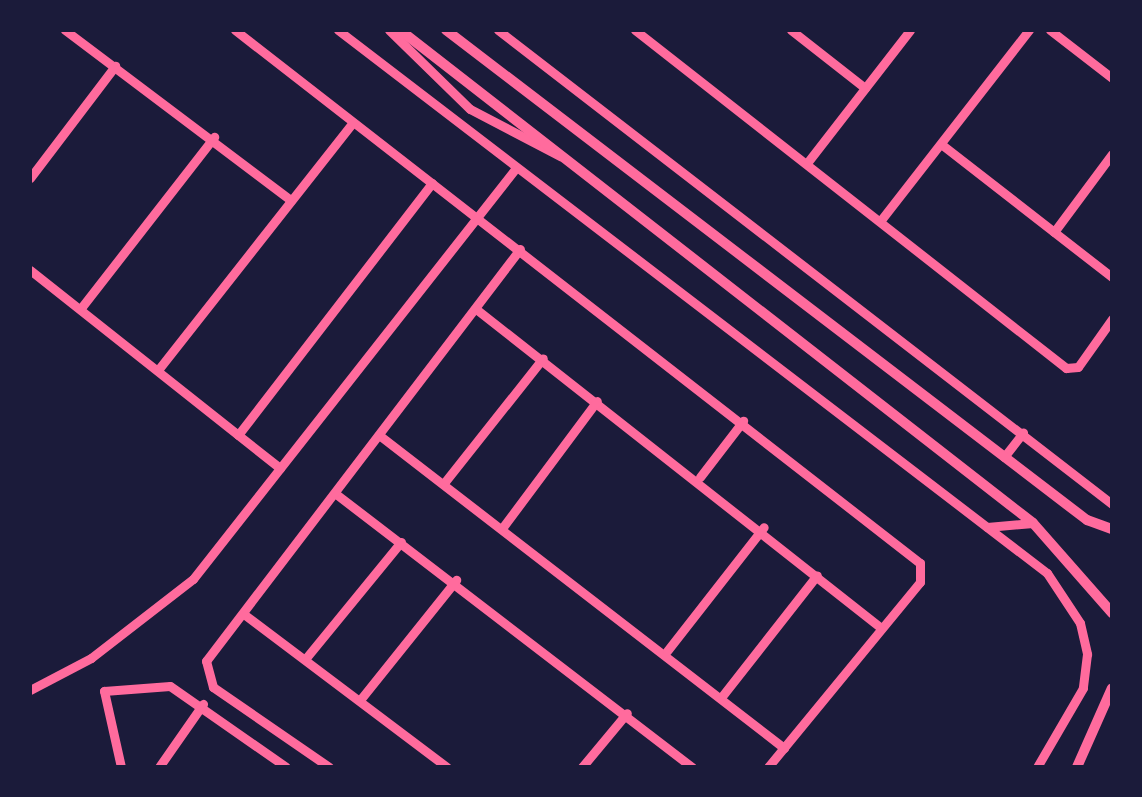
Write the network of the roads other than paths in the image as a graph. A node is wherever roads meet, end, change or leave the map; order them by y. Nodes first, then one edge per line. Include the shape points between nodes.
1 (65, 30) edge
2 (235, 30) edge
3 (338, 30) edge
4 (389, 30) edge
5 (400, 30) edge
6 (446, 30) edge
7 (498, 30) edge
8 (634, 30) edge
9 (791, 30) edge
10 (910, 30) edge
11 (1029, 30) edge
12 (1050, 30) edge
13 (116, 66) junction
14 (1112, 78) edge
15 (865, 88) junction
16 (354, 122) junction
17 (214, 137) junction
18 (940, 144) junction
19 (1112, 154) edge
20 (567, 159) junction
21 (807, 163) junction
22 (516, 168) junction
23 (30, 178) edge
24 (432, 183) junction
25 (291, 200) junction
26 (477, 218) junction
27 (881, 220) junction
28 (1054, 232) junction
29 (520, 249) junction
30 (30, 270) edge
31 (1112, 276) edge
32 (81, 308) junction
33 (476, 309) junction
34 (1112, 318) edge
35 (542, 358) junction
36 (158, 370) junction
37 (598, 401) junction
38 (743, 421) junction
39 (1023, 433) junction
40 (238, 435) junction
41 (379, 435) junction
42 (1004, 458) junction
43 (280, 468) junction
44 (700, 477) junction
45 (444, 483) junction
46 (336, 494) junction
47 (1112, 504) edge
48 (1033, 523) junction
49 (503, 527) junction
50 (764, 527) junction
51 (987, 527) junction
52 (1112, 529) edge
53 (400, 542) junction
54 (817, 575) junction
55 (456, 580) junction
56 (1112, 612) edge
57 (245, 615) junction
58 (880, 627) junction
59 (666, 651) junction
60 (306, 658) junction
61 (1112, 688) edge
62 (30, 690) edge
63 (723, 695) junction
64 (360, 700) junction
65 (203, 704) junction
66 (626, 713) junction
67 (784, 748) junction
68 (680, 763) edge
69 (281, 766) edge
70 (121, 767) edge
71 (159, 767) edge
72 (329, 767) edge
73 (447, 767) edge
74 (582, 767) edge
75 (692, 767) edge
76 (768, 767) edge
77 (1037, 767) edge
78 (1077, 767) edge

1 - 13 street
2 - 16 street
3 - 22 street
4 - 20 street via 470,109
5 - 20 street
6 - 42 street
7 - 39 street
8 - 21 street
9 - 15 street
10 - 15 street
11 - 18 street
12 - 14 street
13 - 17 street
13 - 23 street
15 - 21 street
16 - 24 street
16 - 25 street
17 - 25 street
17 - 32 street
18 - 27 street
18 - 28 street
19 - 28 street
20 - 48 street
21 - 27 street
22 - 26 street
22 - 51 street
24 - 26 street
24 - 40 street
25 - 36 street
26 - 29 street
26 - 43 street
27 - 34 street via 1071,370
28 - 31 street
29 - 33 street
29 - 38 street
30 - 32 street
32 - 36 street
33 - 35 street
33 - 41 street
35 - 37 street
35 - 45 street
36 - 40 street
37 - 44 street
37 - 49 street
38 - 44 street
38 - 58 street via 920,563 920,582
39 - 42 street
39 - 47 street
40 - 43 street
41 - 45 street
41 - 46 street
42 - 52 street
43 - 62 street via 180,592
44 - 50 street
45 - 49 street
46 - 53 street
46 - 57 street
48 - 51 street
48 - 56 street
49 - 59 street
50 - 54 street
50 - 59 street
51 - 77 street via 1066,594 1087,654 1082,688
53 - 55 street
53 - 60 street
54 - 58 street
54 - 63 street
55 - 64 street
55 - 66 street
57 - 60 street
57 - 72 street via 206,660 207,682
58 - 67 street
59 - 63 street
60 - 64 street
61 - 78 street
63 - 67 street
64 - 73 street
65 - 69 street
65 - 70 street via 170,686 104,691
65 - 71 street
66 - 68 street
66 - 74 street
67 - 76 street
68 - 75 street

